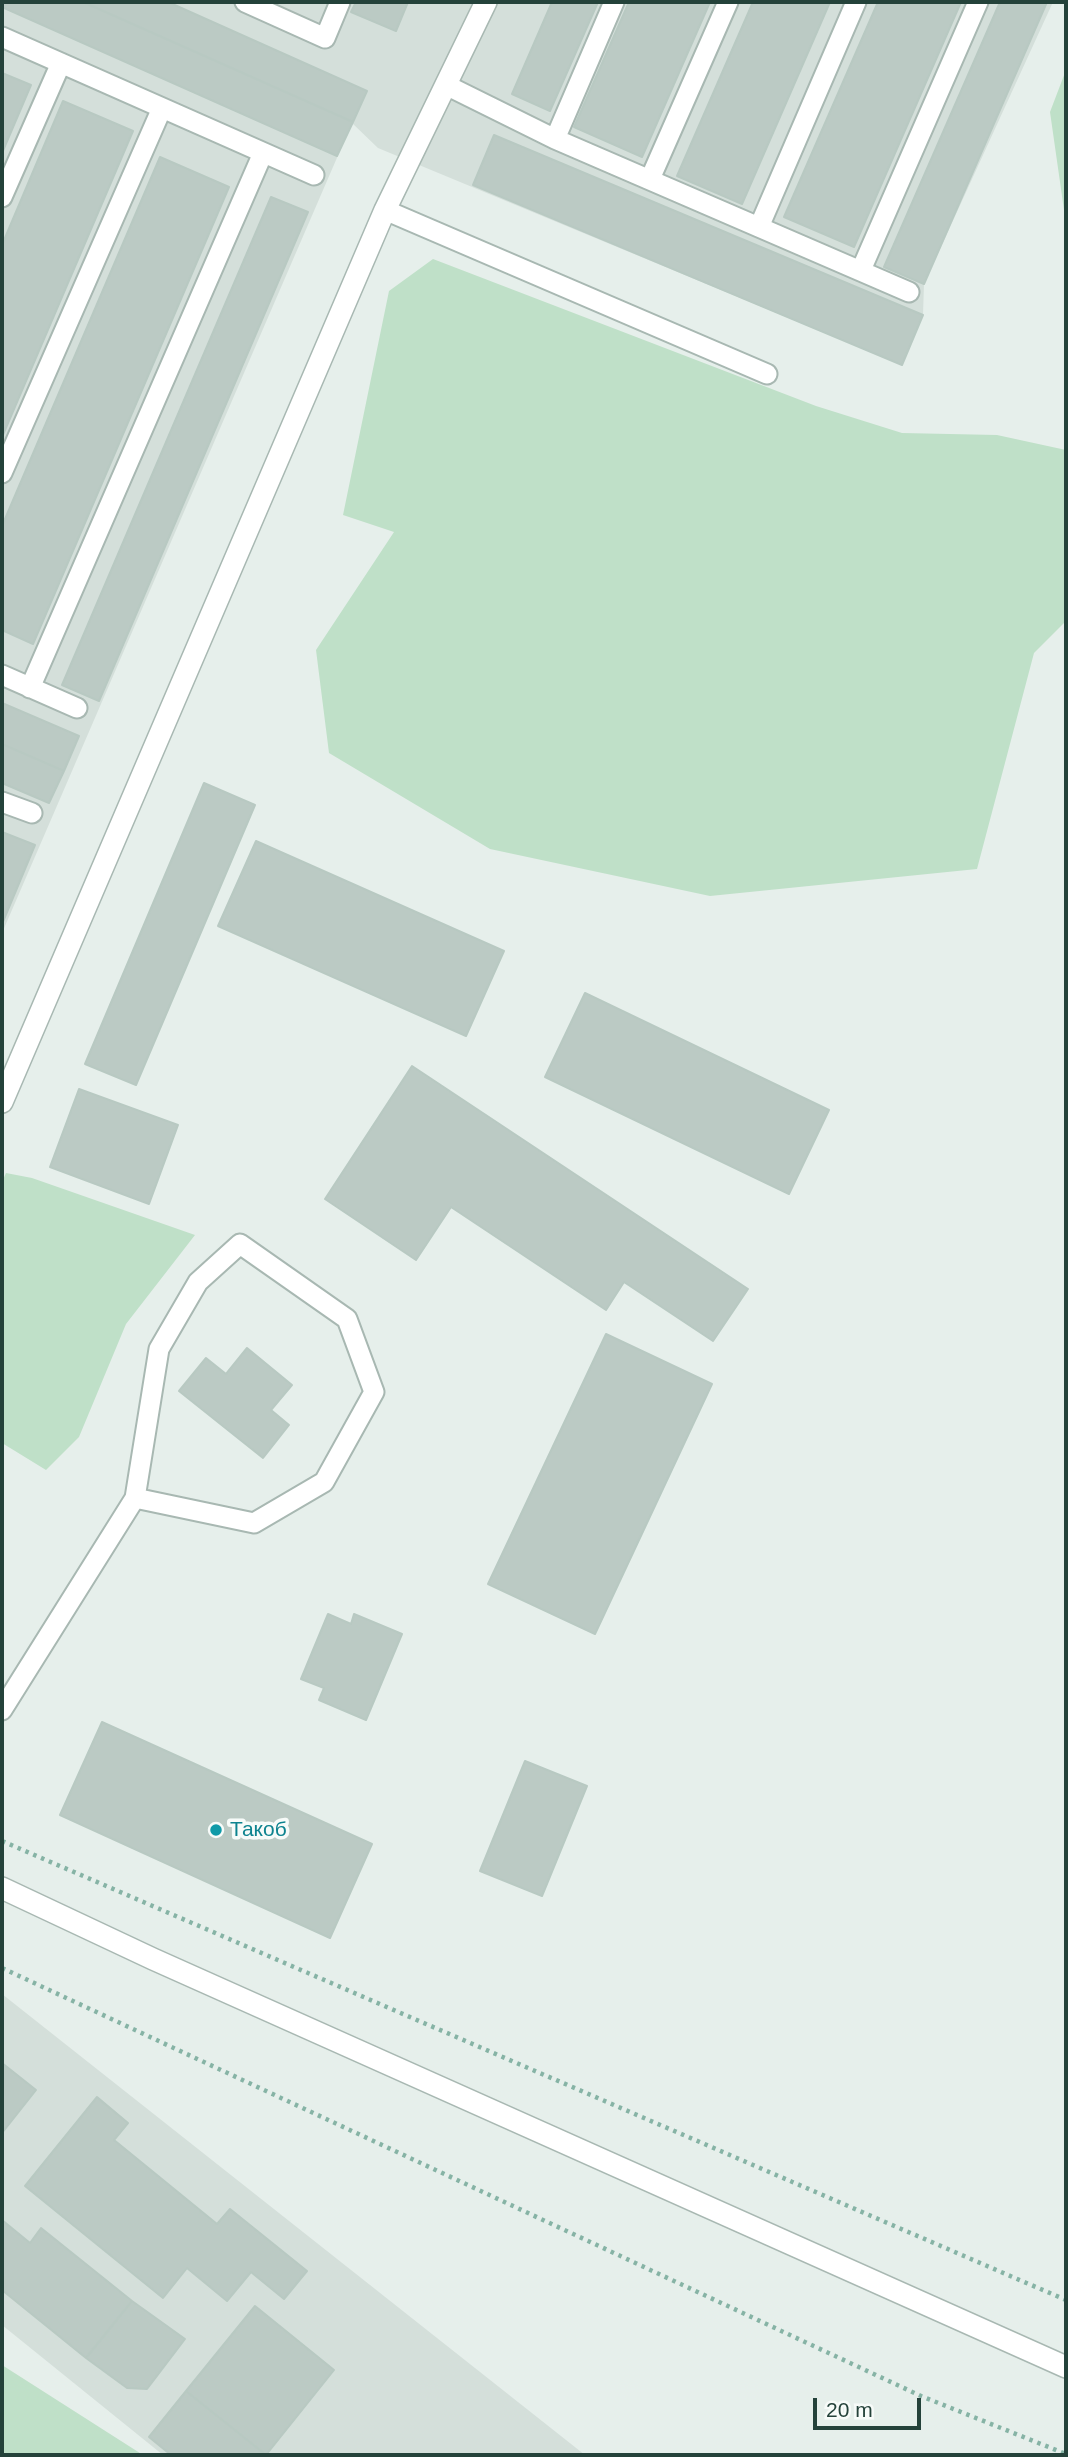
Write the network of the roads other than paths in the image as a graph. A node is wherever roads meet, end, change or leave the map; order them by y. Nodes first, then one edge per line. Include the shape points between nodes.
1 (245, 2) edge
2 (340, 2) edge
3 (486, 2) edge
4 (614, 2) edge
5 (728, 2) edge
6 (856, 2) edge
7 (978, 2) edge
8 (2, 37) edge
9 (61, 63) junction
10 (446, 85) junction
11 (162, 108) junction
12 (555, 139) junction
13 (264, 153) junction
14 (314, 175) dead end
15 (650, 179) junction
16 (2, 197) edge
17 (384, 210) junction
18 (759, 227) junction
19 (861, 270) junction
20 (909, 292) dead end
21 (767, 374) dead end
22 (2, 474) edge
23 (2, 675) edge
24 (30, 688) junction
25 (77, 708) dead end
26 (2, 802) edge
27 (32, 813) dead end
28 (2, 1102) edge
29 (135, 1498) junction
30 (2, 1710) edge
31 (2, 1888) edge
32 (1066, 2367) edge

1 - 2 lane via 325,37
3 - 10 street
4 - 12 lane
5 - 15 lane
6 - 18 lane
7 - 19 lane
8 - 9 lane
9 - 11 lane
9 - 16 lane
10 - 12 lane
10 - 17 street
11 - 13 lane
11 - 22 lane
12 - 15 lane
13 - 14 lane
13 - 24 lane
15 - 18 lane
17 - 21 lane
17 - 28 street
18 - 19 lane
19 - 20 lane
23 - 24 lane
24 - 25 lane
26 - 27 lane
29 - 29 lane via 159,1349 198,1282 240,1244 347,1320 374,1392 324,1482 254,1523
29 - 30 lane
31 - 32 street

